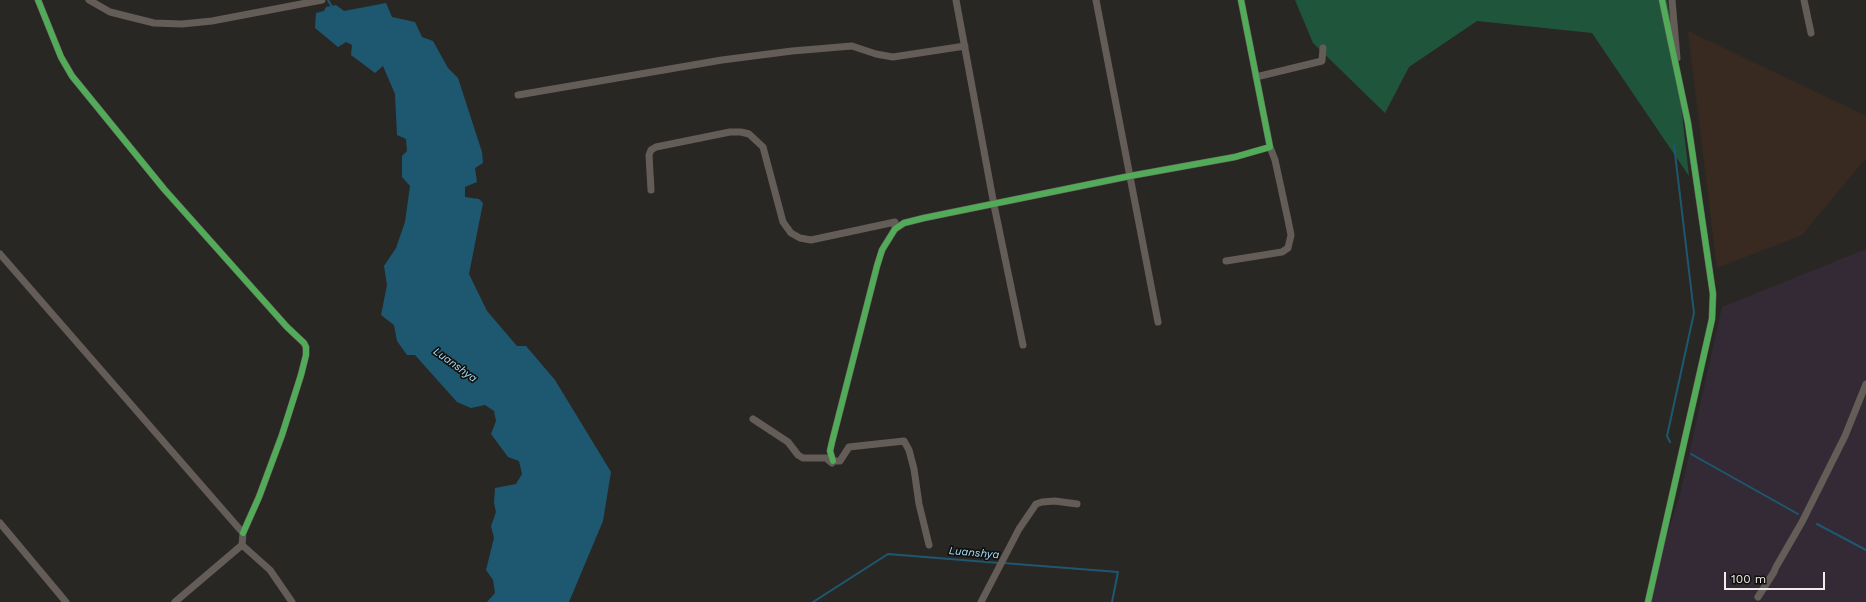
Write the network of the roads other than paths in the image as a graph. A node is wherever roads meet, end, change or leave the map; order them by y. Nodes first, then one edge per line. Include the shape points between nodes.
1 (38, 0) edge
2 (89, 0) edge
3 (322, 0) edge
4 (956, 0) edge
5 (1096, 0) edge
6 (1241, 0) edge
7 (1804, 0) edge
8 (1672, 1) edge
9 (1662, 2) edge
10 (1811, 33) dead end
11 (965, 46) junction
12 (1323, 48) dead end
13 (1677, 69) junction
14 (1256, 77) junction
15 (518, 95) dead end
16 (1270, 147) junction
17 (1130, 176) junction
18 (651, 190) dead end
19 (994, 205) junction
20 (895, 229) junction
21 (0, 254) edge
22 (1226, 261) dead end
23 (1158, 322) dead end
24 (1023, 345) dead end
25 (1866, 384) edge
26 (753, 419) dead end
27 (833, 461) junction
28 (1077, 504) dead end
29 (0, 523) edge
30 (242, 533) junction
31 (242, 545) junction
32 (929, 545) dead end
33 (1758, 597) dead end
34 (66, 602) edge
35 (175, 602) edge
36 (292, 602) edge
37 (981, 602) edge
38 (1648, 602) edge

1 - 30 street via 61,57 77,82 164,188 306,347 301,375 282,435 259,497
2 - 3 street via 110,12 154,23 175,24 212,21
4 - 11 street
5 - 17 street
6 - 14 street
7 - 10 street
8 - 9 street
8 - 13 street
9 - 13 street
11 - 15 street via 893,57 852,46 792,51 722,60
11 - 19 street
12 - 14 street via 1322,60
13 - 38 street via 1688,122 1714,294 1712,319
14 - 16 street
16 - 17 street via 1235,157
16 - 22 street via 1276,160 1291,235 1288,248 1282,252
17 - 19 street
17 - 23 street
18 - 20 street via 651,150 730,132 741,132 749,134 764,147 782,222 791,233 811,240 895,222
19 - 20 street via 924,218 904,223
19 - 24 street
20 - 27 street via 882,250 877,266 832,442 830,451
21 - 30 street
25 - 33 street via 1845,436 1805,516
26 - 27 street via 788,442 803,458 826,458 832,463
27 - 32 street via 840,461 850,447 904,441 914,469
28 - 37 street via 1055,501 1036,504
29 - 34 street
30 - 31 street
31 - 35 street
31 - 36 street via 270,570

